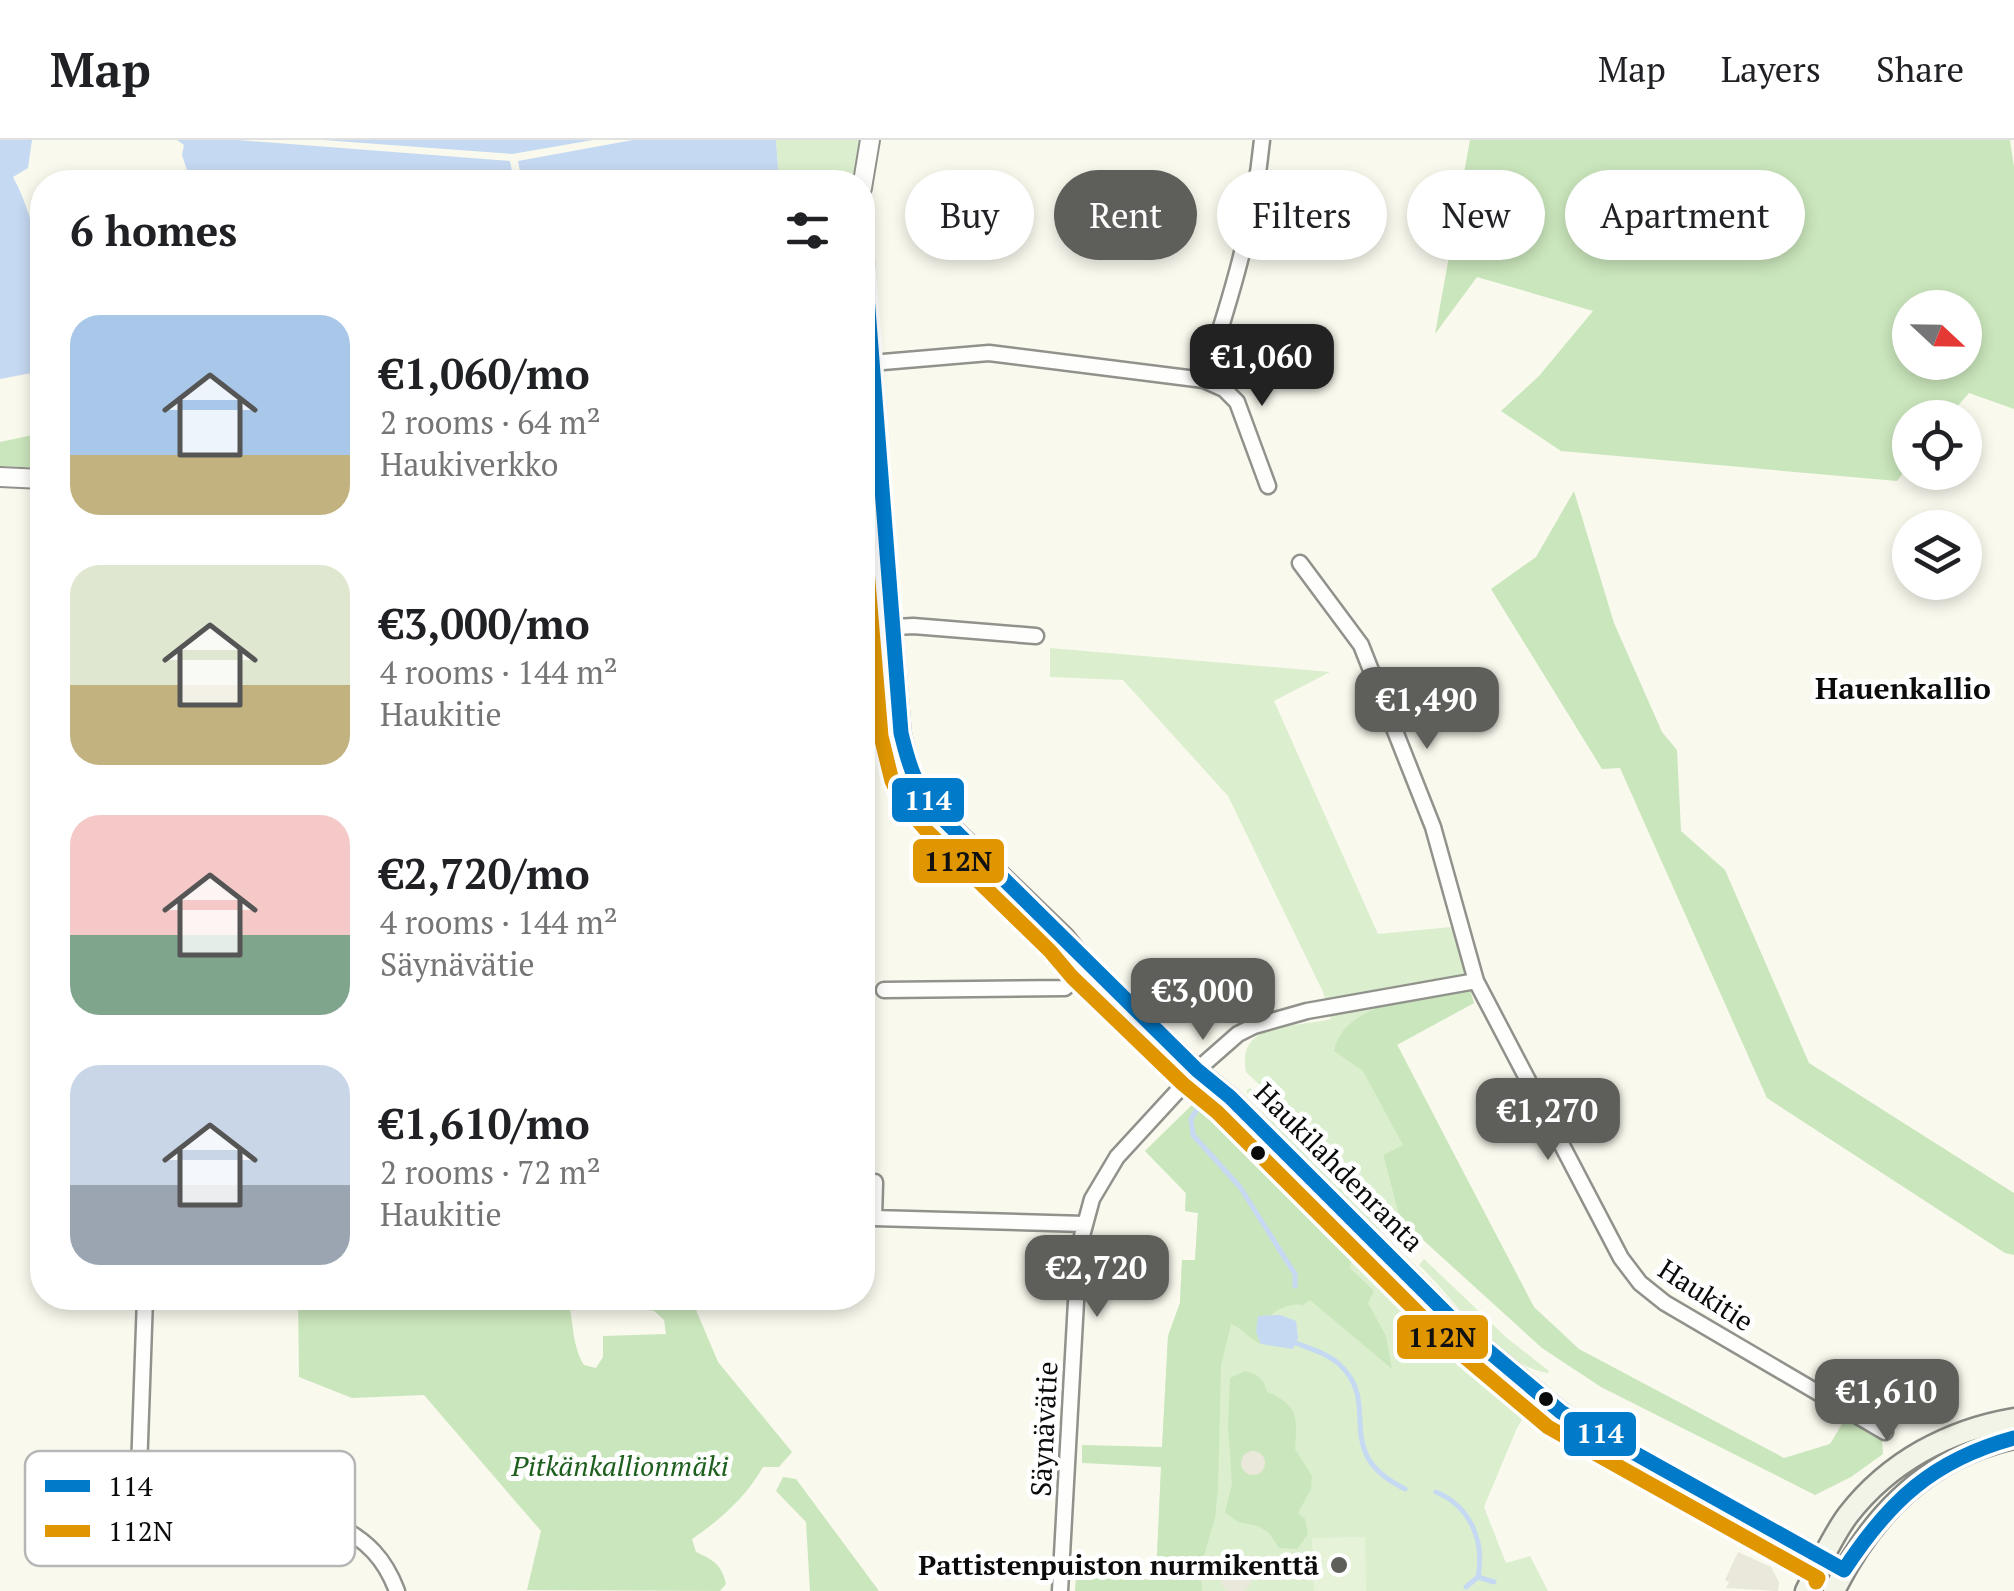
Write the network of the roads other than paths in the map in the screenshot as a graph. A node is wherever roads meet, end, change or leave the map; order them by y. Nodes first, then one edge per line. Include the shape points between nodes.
1 (870, 140) edge
2 (1262, 140) edge
3 (865, 170) edge
4 (875, 363) edge
5 (1204, 380) junction
6 (875, 426) edge
7 (0, 477) edge
8 (30, 478) edge
9 (1268, 486) dead end
10 (1300, 563) dead end
11 (891, 628) junction
12 (875, 629) edge
13 (1036, 636) dead end
14 (901, 733) junction
15 (875, 741) edge
16 (1086, 963) junction
17 (1476, 980) junction
18 (884, 990) dead end
19 (1197, 1070) junction
20 (875, 1218) edge
21 (1084, 1224) junction
22 (145, 1310) edge
23 (2014, 1419) edge
24 (1886, 1432) dead end
25 (2014, 1438) edge
26 (140, 1451) edge
27 (355, 1534) edge
28 (1823, 1559) junction
29 (1844, 1570) junction
30 (397, 1591) edge
31 (1060, 1591) edge
32 (1806, 1591) edge
33 (1834, 1591) edge

1 - 3 street
2 - 5 street via 1241,261
4 - 5 street via 989,352
5 - 9 street via 1237,402
6 - 11 street, Haukilahdenranta
7 - 8 street
10 - 17 street, Haukitie via 1360,644 1433,826
11 - 12 street
11 - 13 street
11 - 14 street, Haukilahdenranta
14 - 15 street
14 - 16 street, Haukilahdenranta via 920,792
16 - 18 street via 1066,988
16 - 19 street, Haukilahdenranta
17 - 19 street via 1254,1026
17 - 24 street, Haukitie via 1640,1283
19 - 21 street, Säynävätie via 1117,1157
19 - 28 street, Haukilahdenranta via 1460,1328 1562,1412
20 - 21 street
21 - 31 street, Säynävätie
22 - 26 street
23 - 28 main road via 1968,1429 1901,1465 1847,1516
25 - 29 main road via 1968,1452 1904,1493 1868,1530
27 - 30 street via 376,1552
28 - 29 street, Haukilahdenranta
28 - 32 main road
29 - 33 main road

